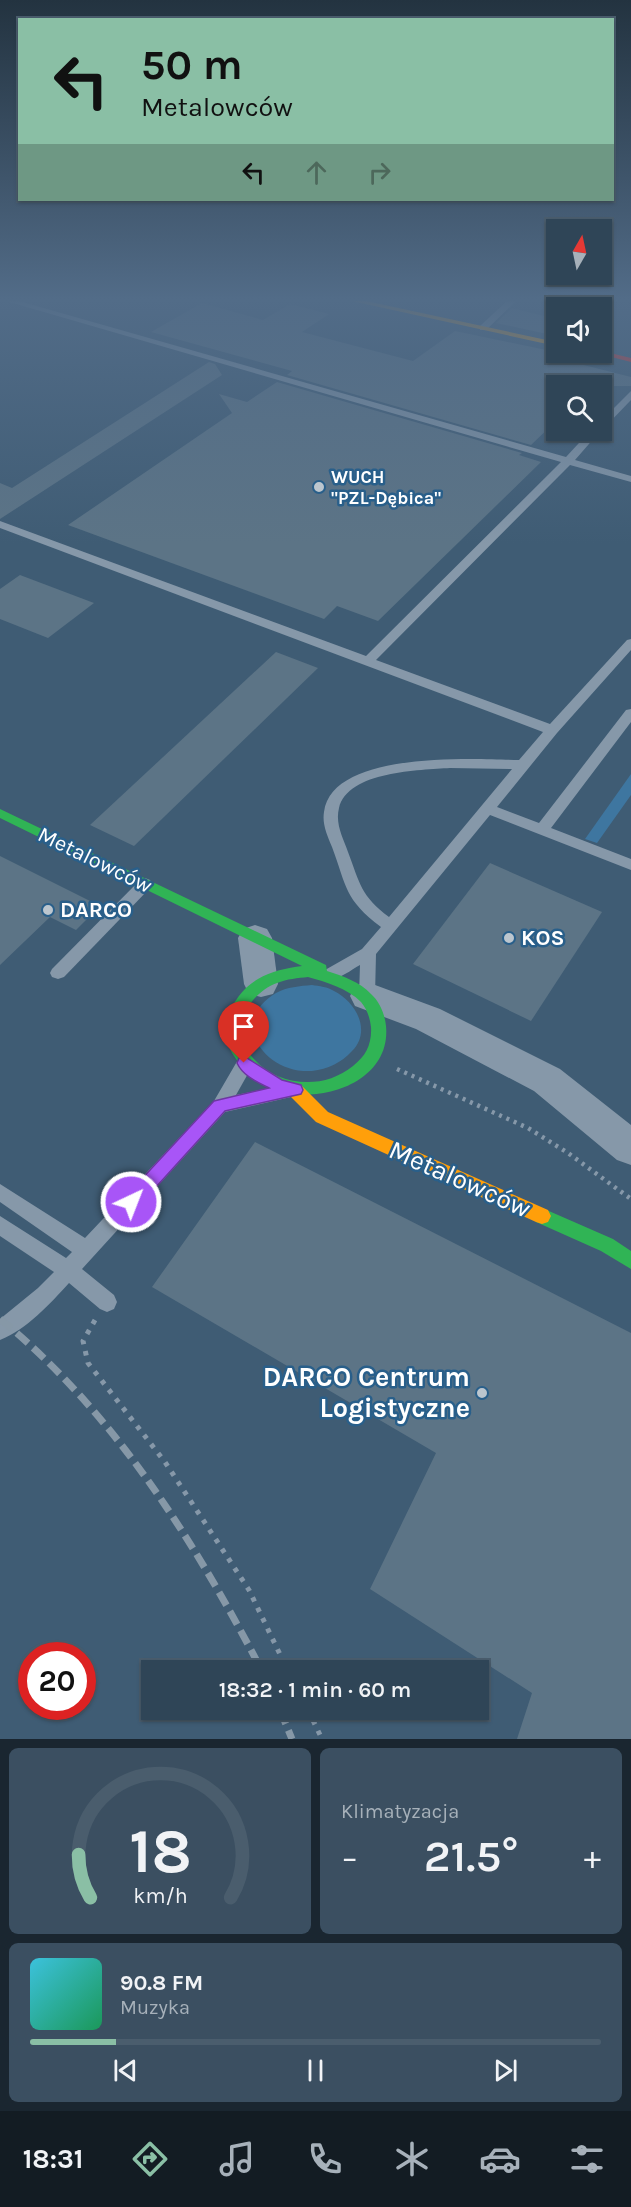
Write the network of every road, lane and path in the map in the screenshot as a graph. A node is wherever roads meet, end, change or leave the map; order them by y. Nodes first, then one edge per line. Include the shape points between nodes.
1 (293, 382) edge
2 (631, 394) edge
3 (612, 414) edge
4 (587, 441) edge
5 (568, 461) junction
6 (631, 479) edge
7 (0, 524) edge
8 (631, 643) edge
9 (368, 661) junction
10 (631, 713) edge
11 (552, 730) junction
12 (524, 765) junction
13 (489, 809) junction
14 (0, 813) edge
15 (542, 830) junction
16 (629, 860) edge
17 (145, 884) junction
18 (390, 926) junction
19 (255, 938) junction
20 (368, 953) junction
21 (58, 973) dead end
22 (331, 974) junction
23 (261, 984) junction
24 (368, 996) junction
25 (372, 1058) junction
26 (244, 1063) junction
27 (295, 1090) junction
28 (220, 1106) junction
29 (631, 1148) edge
30 (0, 1192) edge
31 (631, 1199) edge
32 (0, 1225) edge
33 (86, 1250) junction
34 (631, 1261) edge
35 (68, 1270) junction
36 (107, 1302) joint
37 (0, 1330) edge
38 (283, 1660) edge
39 (313, 1720) edge
40 (322, 1739) edge

1 - 5 lane
2 - 3 lane
4 - 5 lane
5 - 6 lane
5 - 9 lane
7 - 9 lane
8 - 11 lane
9 - 11 lane
10 - 15 lane
11 - 12 lane
12 - 13 lane
12 - 18 lane via 392,768 357,778 339,794 331,813 333,834 359,900
13 - 15 lane
13 - 18 lane
14 - 17 street, Metalowców
15 - 16 lane
17 - 19 street, Metalowców
17 - 21 lane
18 - 20 lane
19 - 22 street, Metalowców
19 - 23 street
20 - 22 lane
20 - 24 lane
22 - 23 street, Metalowców via 285,974
22 - 24 street, Metalowców via 351,982
23 - 26 street, Metalowców via 244,999 234,1019 234,1042
24 - 25 street via 378,1012 381,1034
24 - 29 street, Metalowców via 428,1018 547,1080
25 - 27 street, Metalowców via 363,1070 340,1084
25 - 31 path via 530,1129
26 - 27 street, Metalowców via 279,1086
26 - 28 lane
27 - 28 lane
27 - 34 street, Metalowców via 322,1117 607,1245
28 - 33 lane
30 - 33 lane
32 - 35 lane
33 - 35 lane
35 - 36 lane
35 - 37 lane
36 - 38 path via 83,1341 88,1363 165,1462 217,1541 249,1590
39 - 40 path

